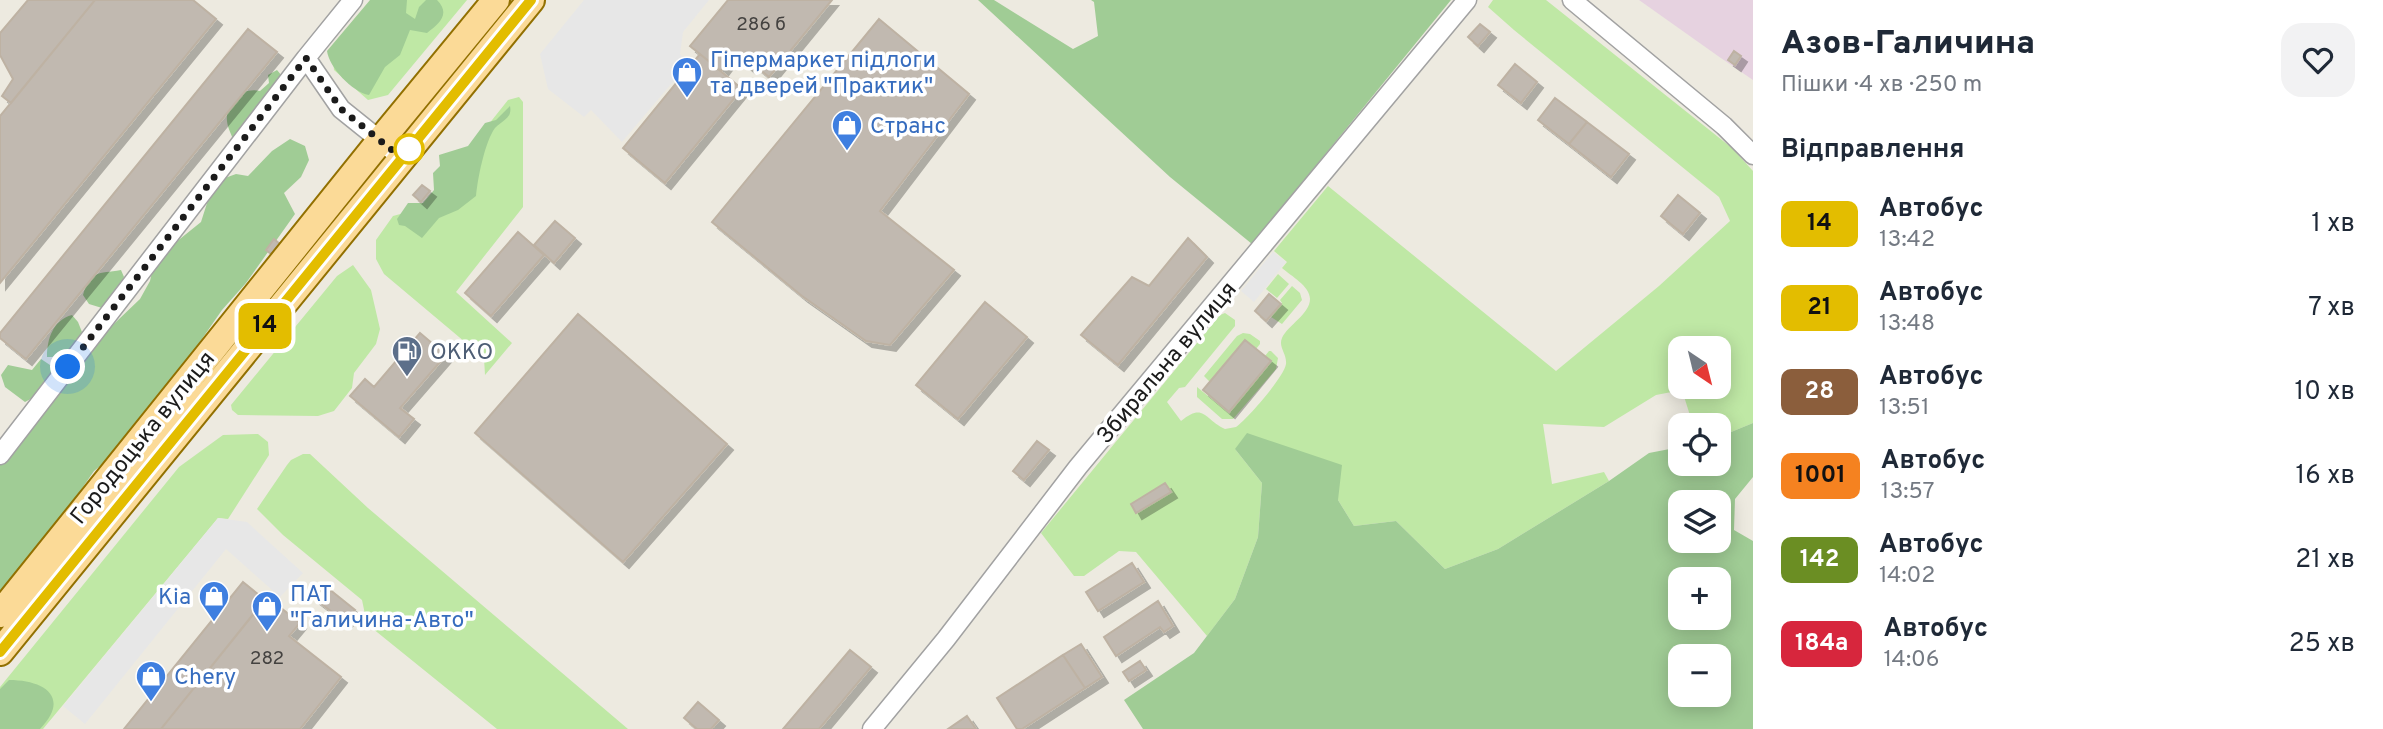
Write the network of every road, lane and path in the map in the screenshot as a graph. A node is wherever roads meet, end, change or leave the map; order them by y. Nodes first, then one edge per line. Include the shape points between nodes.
1 (353, 0) edge
2 (496, 0) edge
3 (531, 0) edge
4 (1466, 0) edge
5 (1572, 0) edge
6 (306, 58) junction
7 (380, 141) junction
8 (1753, 155) edge
9 (402, 158) junction
10 (0, 455) edge
11 (0, 614) edge
12 (0, 652) edge
13 (872, 729) edge

1 - 6 street
2 - 7 main road, Городоцька вулиця
3 - 9 main road, Городоцька вулиця
4 - 13 street, Збиральна вулиця via 1079,467
5 - 8 street
6 - 7 street via 341,109
6 - 10 street
7 - 9 street
7 - 11 main road, Городоцька вулиця
9 - 12 main road, Городоцька вулиця

